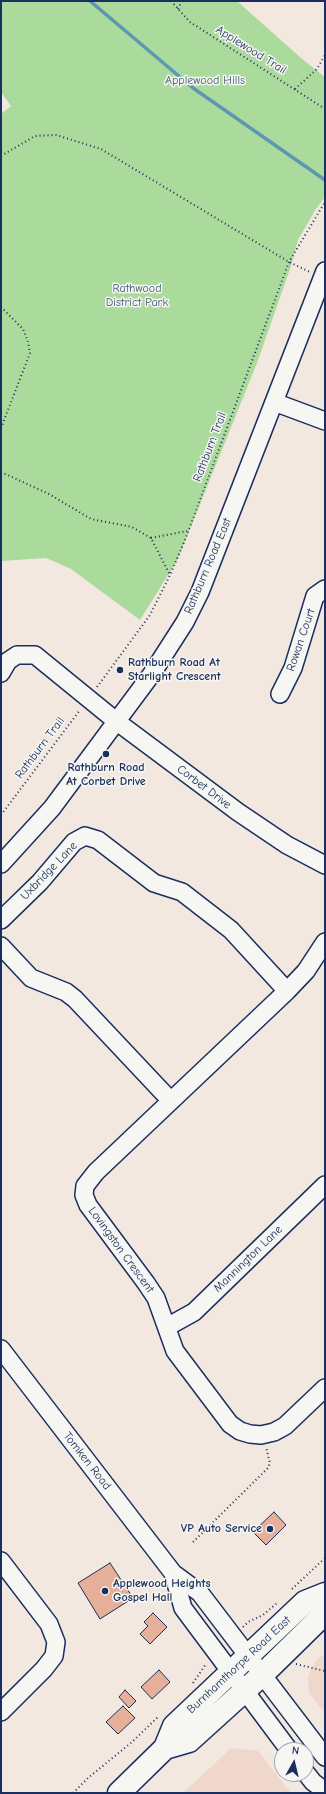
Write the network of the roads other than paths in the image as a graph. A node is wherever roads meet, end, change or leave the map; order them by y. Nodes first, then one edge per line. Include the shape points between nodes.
1 (324, 274) edge
2 (274, 402) junction
3 (325, 421) edge
4 (325, 588) edge
5 (1, 672) edge
6 (280, 694) dead end
7 (116, 721) junction
8 (1, 864) edge
9 (325, 866) edge
10 (1, 920) edge
11 (325, 942) edge
12 (1, 946) edge
13 (288, 991) junction
14 (171, 1101) junction
15 (325, 1185) edge
16 (167, 1327) junction
17 (1, 1349) edge
18 (325, 1388) edge
19 (1, 1561) edge
20 (173, 1573) junction
21 (325, 1594) edge
22 (325, 1608) edge
23 (249, 1656) junction
24 (231, 1672) junction
25 (263, 1674) junction
26 (245, 1690) junction
27 (1, 1712) edge
28 (317, 1737) edge
29 (283, 1742) edge
30 (165, 1748) junction
31 (325, 1757) edge
32 (313, 1782) edge
33 (325, 1791) edge
34 (119, 1793) edge

1 - 2 street, Rathburn Road East
2 - 3 street
2 - 7 street, Rathburn Road East via 200,592 151,675
4 - 6 street, Rowan Court via 316,596 293,668
5 - 7 street, Corbet Drive via 8,661 17,655 35,655
7 - 8 street, Rathburn Road East via 52,808
7 - 9 street, Corbet Drive via 238,812 287,845
10 - 13 street, Uxbridge Lane via 40,882 74,842 85,836 98,840 154,883 182,892 231,930
11 - 13 street, Lovingston Crescent via 306,971
12 - 14 street via 31,978 66,992 75,999
13 - 14 street, Lovingston Crescent
14 - 16 street, Lovingston Crescent via 96,1172 85,1186 84,1195 88,1205 156,1298
15 - 16 street, Mannington Lane via 194,1312
16 - 18 street, Lovingston Crescent via 175,1351 230,1424 240,1431 261,1435 274,1432 285,1426
17 - 20 street, Tomken Road
19 - 27 street via 50,1624 56,1642 54,1656 44,1669
20 - 23 street, Tomken Road via 200,1593
20 - 24 street, Tomken Road via 183,1608
21 - 23 main road, Burnhamthorpe Road East via 305,1602
22 - 25 main road, Burnhamthorpe Road East via 320,1618
23 - 24 main road, Burnhamthorpe Road East
23 - 25 street, Tomken Road
24 - 26 street, Tomken Road
24 - 30 main road, Burnhamthorpe Road East via 174,1726
25 - 26 main road, Burnhamthorpe Road East
25 - 28 street, Tomken Road
26 - 29 street, Tomken Road
26 - 30 main road, Burnhamthorpe Road East via 189,1741
28 - 31 street, Tomken Road
30 - 34 main road, Burnhamthorpe Road East
32 - 33 street

